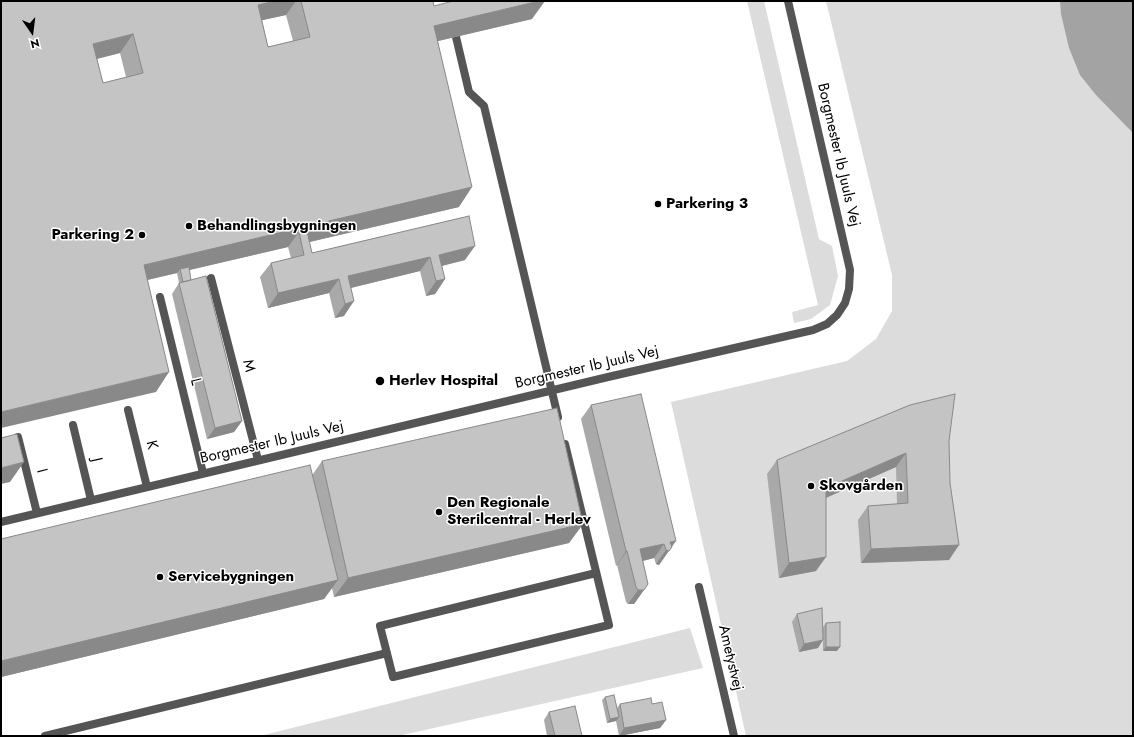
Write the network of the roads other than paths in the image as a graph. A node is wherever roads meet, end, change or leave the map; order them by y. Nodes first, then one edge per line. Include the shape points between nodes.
1 (788, 1) edge
2 (456, 37) edge
3 (212, 278) dead end
4 (160, 298) dead end
5 (552, 390) junction
6 (128, 410) dead end
7 (73, 425) dead end
8 (18, 437) edge
9 (258, 460) junction
10 (203, 473) junction
11 (147, 487) junction
12 (91, 500) junction
13 (37, 513) junction
14 (1, 522) edge
15 (596, 573) junction
16 (699, 587) dead end
17 (387, 653) junction
18 (45, 736) edge
19 (734, 736) edge

1 - 5 street, Borgmester Ib Juuls Vej via 850,270 845,303 828,324 813,330
2 - 5 street via 469,92 484,106
3 - 9 street, M
4 - 10 street, L
5 - 9 street, Borgmester Ib Juuls Vej
5 - 15 street
6 - 11 street, K
7 - 12 street, J
8 - 13 street, I
9 - 10 street, Borgmester Ib Juuls Vej
10 - 11 street, Borgmester Ib Juuls Vej
11 - 12 street, Borgmester Ib Juuls Vej
12 - 13 street, Borgmester Ib Juuls Vej
13 - 14 street, Borgmester Ib Juuls Vej
15 - 17 street via 380,626
15 - 17 street via 610,625 393,677
16 - 19 street, Ametystvej
17 - 18 street

